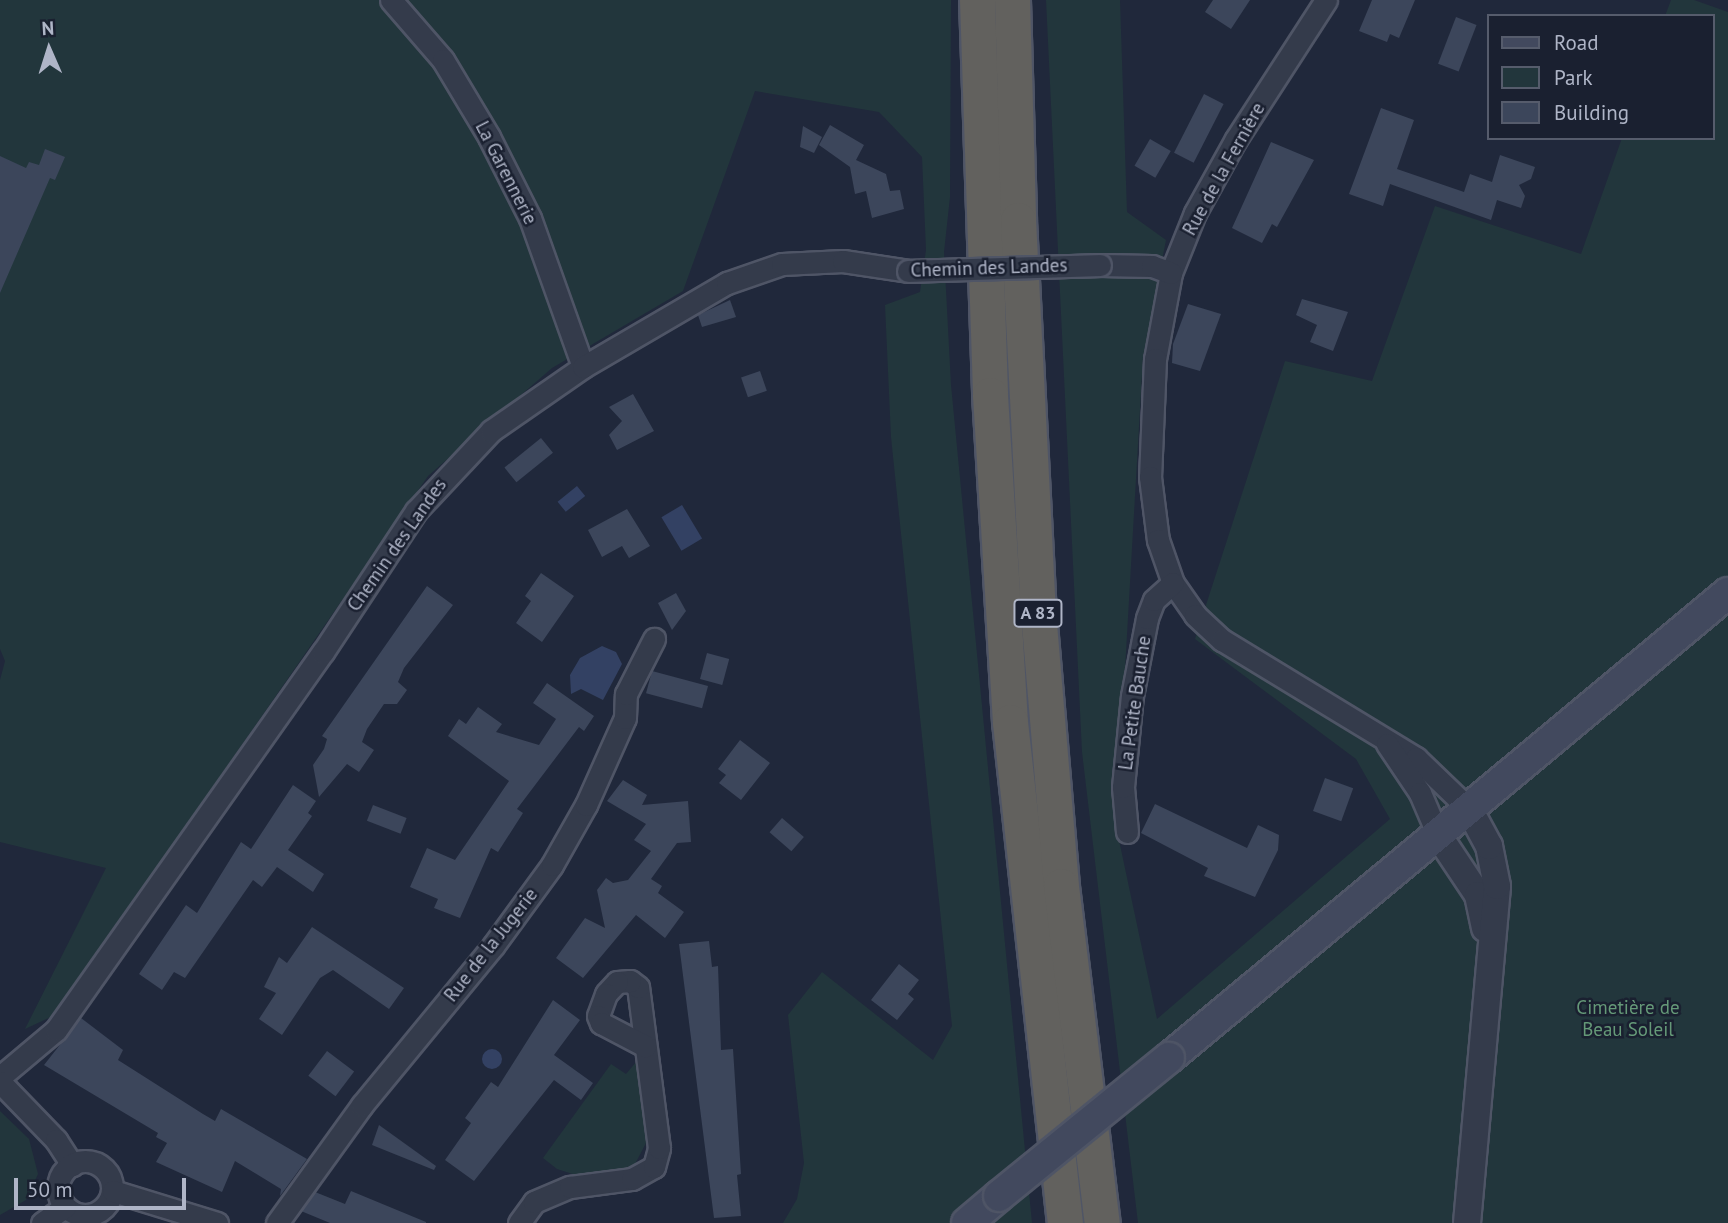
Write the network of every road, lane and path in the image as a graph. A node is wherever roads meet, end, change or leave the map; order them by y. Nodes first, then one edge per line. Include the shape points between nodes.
1 (391, 0) edge
2 (977, 0) edge
3 (1012, 0) edge
4 (1029, 0) edge
5 (1325, 0) edge
6 (1171, 273) junction
7 (583, 367) junction
8 (1173, 583) junction
9 (1728, 593) edge
10 (654, 639) dead end
11 (1386, 742) junction
12 (1469, 809) junction
13 (1127, 832) dead end
14 (1438, 835) junction
15 (1489, 950) junction
16 (1076, 1017) junction
17 (645, 1046) dead end
18 (0, 1080) edge
19 (72, 1165) junction
20 (113, 1191) junction
21 (65, 1207) junction
22 (42, 1223) edge
23 (216, 1223) edge
24 (277, 1223) edge
25 (519, 1223) edge
26 (967, 1223) edge
27 (1065, 1223) edge
28 (1102, 1223) edge
29 (1467, 1223) edge

1 - 7 street, La Garennerie via 443,60 489,137 530,218
2 - 27 highway, A 83 via 990,395 1010,722
3 - 16 highway, A 83 via 1038,612
4 - 16 highway via 1058,640 1090,982
5 - 6 street, Rue de la Fernière via 1236,139 1195,213
6 - 7 street, Chemin des Landes, bridge via 1152,267 1100,265 908,271 843,261 782,264 727,283
6 - 8 street, Rue de la Fernière via 1155,359 1150,477 1158,540
7 - 18 street, Chemin des Landes via 491,431 425,500 56,1030
8 - 11 street, Rue de la Fernière via 1195,615 1222,640
8 - 13 street, La Petite Bauche via 1154,600 1147,618 1132,696 1123,788
9 - 12 main road
10 - 24 street, Rue de la Jugerie via 626,694 625,719 586,805 552,864 506,929 362,1105
11 - 12 street, Rue de la Fernière via 1416,758
11 - 14 street, Rue de la Fernière via 1420,793
12 - 14 main road
12 - 15 street via 1489,846 1497,886
14 - 15 street via 1478,895
14 - 26 main road, bridge
15 - 29 street
16 - 28 highway, A 83
17 - 25 street via 659,1148 654,1167 632,1179 570,1187 534,1202
18 - 19 street via 56,1140
19 - 20 street via 88,1161 104,1168
19 - 21 street via 58,1184
20 - 21 street via 106,1207 90,1215
20 - 23 street
21 - 22 street

